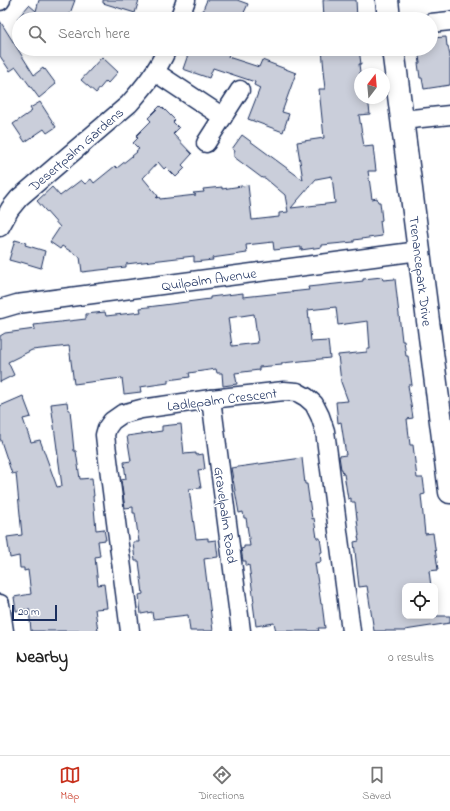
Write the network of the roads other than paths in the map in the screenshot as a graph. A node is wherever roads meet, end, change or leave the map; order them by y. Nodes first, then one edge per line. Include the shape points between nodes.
1 (186, 0) edge
2 (387, 0) edge
3 (182, 12) edge
4 (388, 12) edge
5 (450, 21) edge
6 (438, 22) edge
7 (163, 56) edge
8 (394, 56) edge
9 (155, 72) junction
10 (240, 90) dead end
11 (450, 115) edge
12 (223, 117) junction
13 (402, 120) junction
14 (206, 142) dead end
15 (0, 227) edge
16 (419, 251) junction
17 (0, 309) edge
18 (211, 399) junction
19 (450, 492) edge
20 (130, 631) edge
21 (241, 631) edge
22 (351, 631) edge

1 - 3 street
2 - 4 street
5 - 6 street
7 - 9 street, Desertpalm Gardens
8 - 13 street, Trenancepark Drive
9 - 12 street
9 - 15 street, Desertpalm Gardens via 130,104 19,198
10 - 12 street
11 - 13 street
12 - 14 street
13 - 16 street, Trenancepark Drive
16 - 17 street, Quilpalm Avenue via 17,304
16 - 19 street, Trenancepark Drive
18 - 20 street, Ladlepalm Crescent via 122,414 107,428 105,434
18 - 21 street, Gravelpalm Road
18 - 22 street, Ladlepalm Crescent via 284,391 297,392 314,404 325,431

